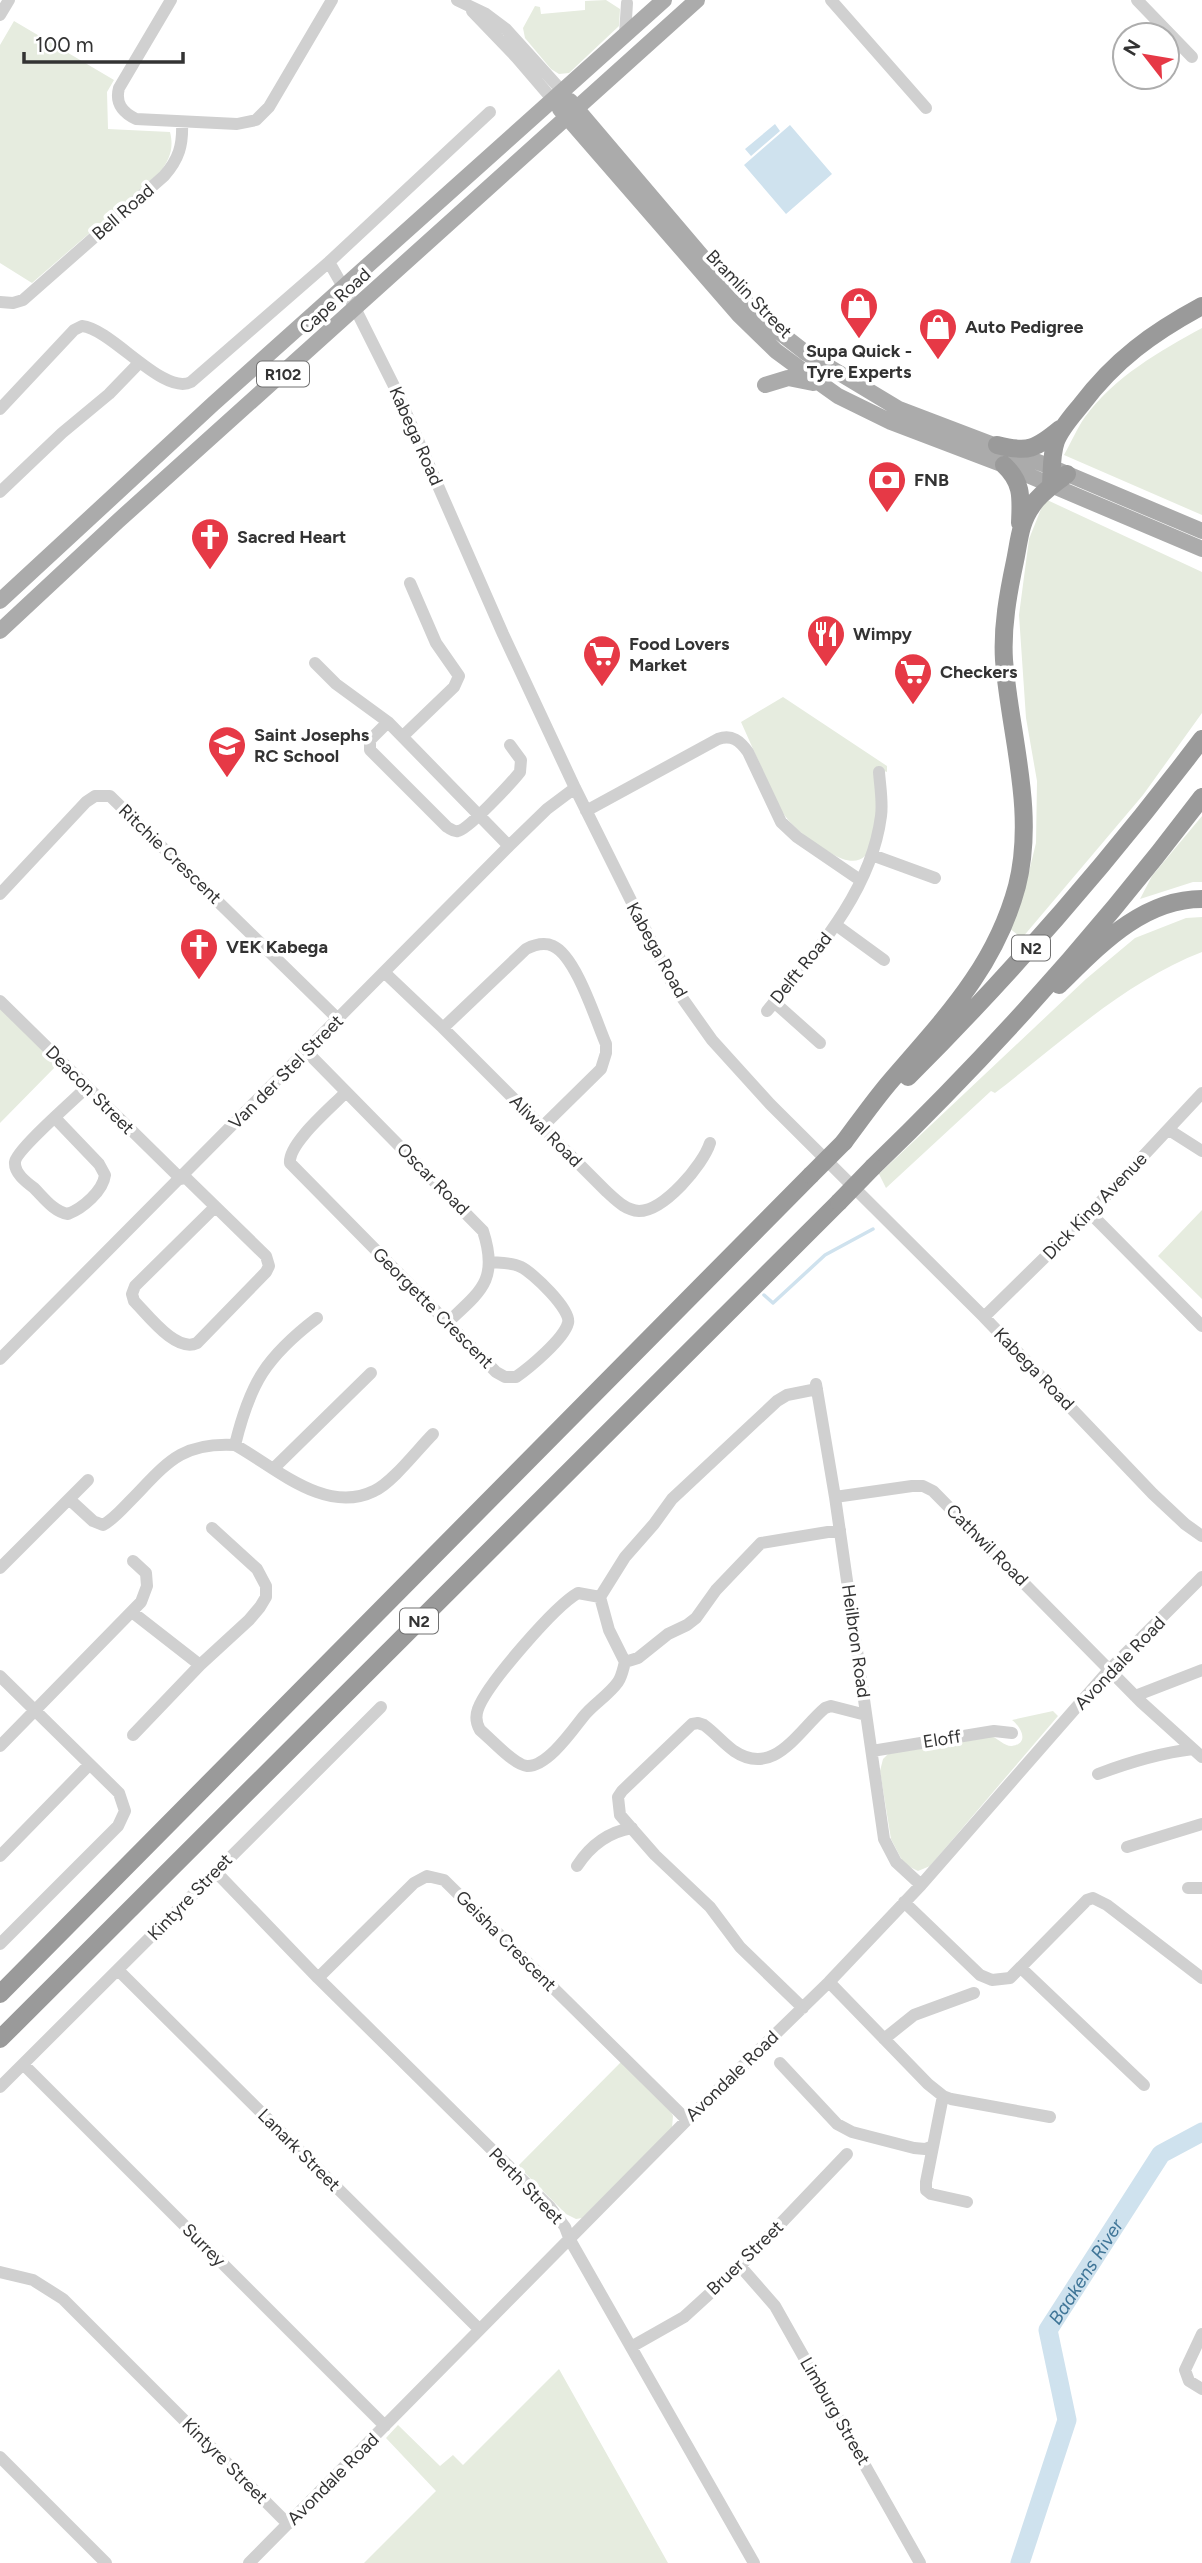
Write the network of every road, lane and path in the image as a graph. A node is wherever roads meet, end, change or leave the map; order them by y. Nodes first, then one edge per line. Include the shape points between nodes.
1 (9, 0) edge
2 (171, 0) edge
3 (332, 0) edge
4 (664, 0) edge
5 (697, 0) edge
6 (1137, 0) edge
7 (626, 1) edge
8 (836, 1) edge
9 (462, 3) edge
10 (0, 15) edge
11 (648, 16) junction
12 (625, 35) junction
13 (1192, 57) dead end
14 (557, 95) junction
15 (926, 108) dead end
16 (490, 112) dead end
17 (571, 113) junction
18 (182, 123) junction
19 (329, 262) junction
20 (344, 287) junction
21 (0, 302) edge
22 (1202, 306) edge
23 (355, 308) junction
24 (139, 363) junction
25 (765, 385) dead end
26 (825, 387) junction
27 (0, 410) edge
28 (1066, 424) junction
29 (997, 445) junction
30 (1004, 465) junction
31 (1056, 478) junction
32 (0, 492) edge
33 (1202, 531) edge
34 (1020, 533) junction
35 (1202, 549) edge
36 (410, 583) dead end
37 (0, 601) edge
38 (0, 631) edge
39 (316, 663) dead end
40 (388, 722) junction
41 (403, 736) junction
42 (1202, 739) edge
43 (510, 745) dead end
44 (879, 772) dead end
45 (575, 788) junction
46 (1202, 797) edge
47 (586, 811) junction
48 (480, 815) junction
49 (509, 846) junction
50 (872, 855) junction
51 (935, 878) dead end
52 (860, 880) junction
53 (0, 894) edge
54 (1202, 899) edge
55 (836, 925) junction
56 (884, 960) dead end
57 (384, 972) junction
58 (0, 1001) edge
59 (338, 1019) junction
60 (443, 1028) junction
61 (820, 1043) dead end
62 (306, 1051) junction
63 (87, 1087) junction
64 (346, 1092) junction
65 (1202, 1093) edge
66 (931, 1111) junction
67 (55, 1118) junction
68 (542, 1127) junction
69 (1169, 1130) junction
70 (844, 1142) junction
71 (710, 1143) dead end
72 (1202, 1151) edge
73 (182, 1177) junction
74 (215, 1207) junction
75 (1090, 1213) junction
76 (489, 1262) junction
77 (984, 1317) junction
78 (317, 1318) dead end
79 (448, 1322) junction
80 (1202, 1326) edge
81 (0, 1359) edge
82 (371, 1373) dead end
83 (433, 1434) dead end
84 (235, 1445) junction
85 (274, 1468) junction
86 (88, 1480) dead end
87 (835, 1497) junction
88 (69, 1499) junction
89 (212, 1528) dead end
90 (840, 1530) junction
91 (1202, 1536) edge
92 (133, 1561) dead end
93 (0, 1568) edge
94 (1202, 1577) edge
95 (600, 1597) junction
96 (132, 1612) junction
97 (625, 1662) junction
98 (200, 1665) junction
99 (1109, 1670) junction
100 (1202, 1670) edge
101 (0, 1676) edge
102 (1135, 1696) junction
103 (381, 1707) dead end
104 (35, 1710) junction
105 (866, 1715) junction
106 (1012, 1733) dead end
107 (1177, 1734) junction
108 (133, 1735) dead end
109 (0, 1746) edge
110 (872, 1751) junction
111 (1165, 1752) junction
112 (1197, 1753) edge
113 (89, 1765) junction
114 (1098, 1774) dead end
115 (1202, 1825) edge
116 (632, 1828) junction
117 (1127, 1847) dead end
118 (0, 1856) edge
119 (577, 1866) dead end
120 (215, 1871) junction
121 (921, 1885) junction
122 (1188, 1888) dead end
123 (1202, 1888) edge
124 (904, 1902) junction
125 (0, 1944) edge
126 (1021, 1968) junction
127 (119, 1971) junction
128 (318, 1978) junction
129 (1202, 1978) edge
130 (829, 1982) junction
131 (974, 1993) dead end
132 (0, 1994) edge
133 (803, 2008) junction
134 (0, 2039) edge
135 (884, 2039) junction
136 (780, 2063) dead end
137 (23, 2064) junction
138 (1144, 2085) dead end
139 (0, 2087) edge
140 (943, 2096) junction
141 (1050, 2117) dead end
142 (687, 2119) junction
143 (933, 2146) junction
144 (847, 2154) dead end
145 (967, 2203) dead end
146 (570, 2240) junction
147 (740, 2266) junction
148 (0, 2272) edge
149 (479, 2329) junction
150 (1202, 2334) edge
151 (631, 2347) junction
152 (1202, 2389) edge
153 (384, 2426) junction
154 (0, 2457) edge
155 (288, 2524) junction
156 (106, 2563) edge
157 (249, 2563) edge
158 (754, 2563) edge
159 (920, 2563) edge

1 - 10 street
2 - 18 street via 119,88 117,100 121,109 136,118
3 - 18 street via 261,117 251,123
4 - 11 main road, Cape Road / R102
5 - 17 main road, Cape Road / R102
6 - 13 street
7 - 11 street
7 - 12 street
8 - 15 street
9 - 14 street, Bramlin Street via 506,29
11 - 12 main road, Cape Road / R102
12 - 14 main road, Cape Road / R102
14 - 17 main road, Bramlin Street
14 - 20 main road, Cape Road / R102
16 - 19 street
17 - 23 main road, Cape Road / R102
17 - 26 main road, Bramlin Street via 739,315 776,351
17 - 29 main road, Bramlin Street via 717,274 788,339 899,409
18 - 21 street, Bell Road via 182,142 173,165 23,300
19 - 20 street, Kabega Road
19 - 24 street via 191,382 174,383
20 - 23 street, Kabega Road
20 - 37 main road, Cape Road / R102
22 - 28 highway via 1120,359
23 - 38 main road, Cape Road / R102
23 - 45 street, Kabega Road
24 - 27 street via 96,331 78,327
24 - 32 street
25 - 26 main road via 788,378
26 - 30 main road, Bramlin Street via 891,422
28 - 29 highway via 1038,446 1016,450
28 - 31 highway via 1057,438
29 - 31 main road, Bramlin Street
30 - 31 main road, Bramlin Street
30 - 34 highway via 1022,494
31 - 33 main road, Bramlin Street
31 - 34 highway via 1031,507
31 - 35 main road, Bramlin Street
34 - 70 highway via 1004,623 1004,660 1023,805 1024,846 1018,883 1007,919 977,975
36 - 41 street via 436,643 459,676 454,687
39 - 40 street
40 - 41 street
40 - 48 street via 370,740 374,755 452,830 462,830
41 - 48 street
42 - 70 highway, N2 via 1096,874 1016,966
43 - 48 street via 521,760 520,772
44 - 50 street, Delft Road via 882,813
45 - 47 street, Kabega Road
45 - 49 street, Van der Stel Street
46 - 66 highway, N2 via 1059,970
47 - 52 street via 725,736 743,744 789,830
47 - 77 street, Kabega Road via 673,985 712,1040 807,1142
48 - 49 street
49 - 57 street, Van der Stel Street
50 - 51 street
50 - 52 street, Delft Road
52 - 55 street, Delft Road
53 - 59 street, Ritchie Crescent via 86,802 95,796 110,796
54 - 66 highway via 1174,902 1114,933
55 - 56 street, Delft Road
55 - 61 street, Delft Road via 770,1007
57 - 59 street, Van der Stel Street
57 - 60 street, Aliwal Road
58 - 63 street, Deacon Street
59 - 62 street, Van der Stel Street
60 - 68 street, Aliwal Road
60 - 68 street via 526,948 545,944 559,950 570,962 606,1053 601,1069
62 - 64 street, Oscar Road
62 - 73 street, Van der Stel Street
63 - 67 street
63 - 73 street, Deacon Street
64 - 76 street, Oscar Road via 477,1223
64 - 79 street, Georgette Crescent via 297,1143 290,1163
65 - 69 street, Dick King Avenue
66 - 134 highway, N2, bridge
67 - 67 street via 106,1175 103,1185 68,1214 54,1208 16,1169 16,1157
68 - 71 street, Aliwal Road via 606,1191 626,1208 638,1211 667,1198 696,1169
69 - 72 street
69 - 75 street, Dick King Avenue
70 - 132 highway, N2, bridge
73 - 74 street, Deacon Street
73 - 81 street, Van der Stel Street
74 - 74 street, Deacon Street via 266,1256 269,1266 197,1343 182,1345 132,1294
75 - 77 street, Dick King Avenue
75 - 80 street
76 - 79 street via 486,1281
76 - 79 street, Georgette Crescent via 525,1269 566,1310 564,1331 530,1366 510,1378 496,1372
77 - 91 street, Kabega Road via 1153,1494
78 - 84 street via 280,1350 258,1378
82 - 85 street
83 - 85 street via 387,1482 356,1496 314,1492
84 - 85 street
84 - 88 street via 191,1448 103,1525
86 - 88 street
87 - 90 street, Heilbron Road
87 - 95 street, Heilbron Road via 816,1387 787,1395 681,1490 625,1557
87 - 99 street, Cathwil Road via 912,1486 933,1491
88 - 93 street
89 - 98 street via 257,1569 266,1586 260,1607
90 - 97 street via 761,1543 696,1618
90 - 105 street, Heilbron Road
92 - 96 street via 147,1579 145,1594
94 - 99 street, Avondale Road
95 - 97 street
95 - 97 street via 578,1594 565,1602 503,1668 477,1711 476,1724 517,1763 534,1765 610,1692
96 - 98 street
96 - 104 street
98 - 108 street
99 - 102 street, Cathwil Road
99 - 121 street, Avondale Road
100 - 102 street
101 - 104 street
102 - 107 street, Cathwil Road
103 - 120 street, Kintyre Street
104 - 109 street
104 - 113 street
105 - 110 street, Heilbron Road
105 - 116 street via 825,1708 778,1755 762,1760 737,1752 704,1725 692,1724 622,1790 620,1815
106 - 110 street, Eloff via 994,1731
107 - 111 street
107 - 112 street, Cathwil Road
110 - 121 street, Heilbron Road via 884,1839 896,1862
111 - 112 street
111 - 114 street
113 - 118 street
113 - 125 street via 119,1793 125,1811 118,1826
115 - 117 street
116 - 119 street via 599,1842
116 - 133 street via 710,1907 740,1947
120 - 127 street, Kintyre Street
120 - 128 street, Perth Street
121 - 124 street, Avondale Road
122 - 123 street
124 - 126 street via 980,1975 992,1980 1010,1978
124 - 130 street, Avondale Road
126 - 129 street via 1093,1898
126 - 138 street
127 - 137 street, Kintyre Street
127 - 149 street, Lanark Street
128 - 142 street, Geisha Crescent via 414,1883 427,1876 444,1880
128 - 146 street, Perth Street via 550,2207
130 - 133 street, Avondale Road
130 - 135 street
131 - 135 street via 914,2015
133 - 142 street, Avondale Road
135 - 140 street
136 - 143 street via 837,2124 914,2148
137 - 139 street, Kintyre Street
137 - 153 street, Surrey
140 - 141 street
140 - 143 street
142 - 146 street, Avondale Road
143 - 145 street via 926,2190
144 - 147 street, Bruer Street
146 - 149 street, Avondale Road
146 - 151 street, Perth Street
147 - 151 street, Bruer Street via 684,2317
147 - 159 street, Limburg Street via 775,2306
148 - 155 street, Kintyre Street via 33,2280 63,2299
149 - 153 street, Avondale Road
150 - 152 street via 1185,2370 1189,2381
151 - 158 street, Perth Street
153 - 155 street, Avondale Road
154 - 156 street
155 - 157 street, Avondale Road

